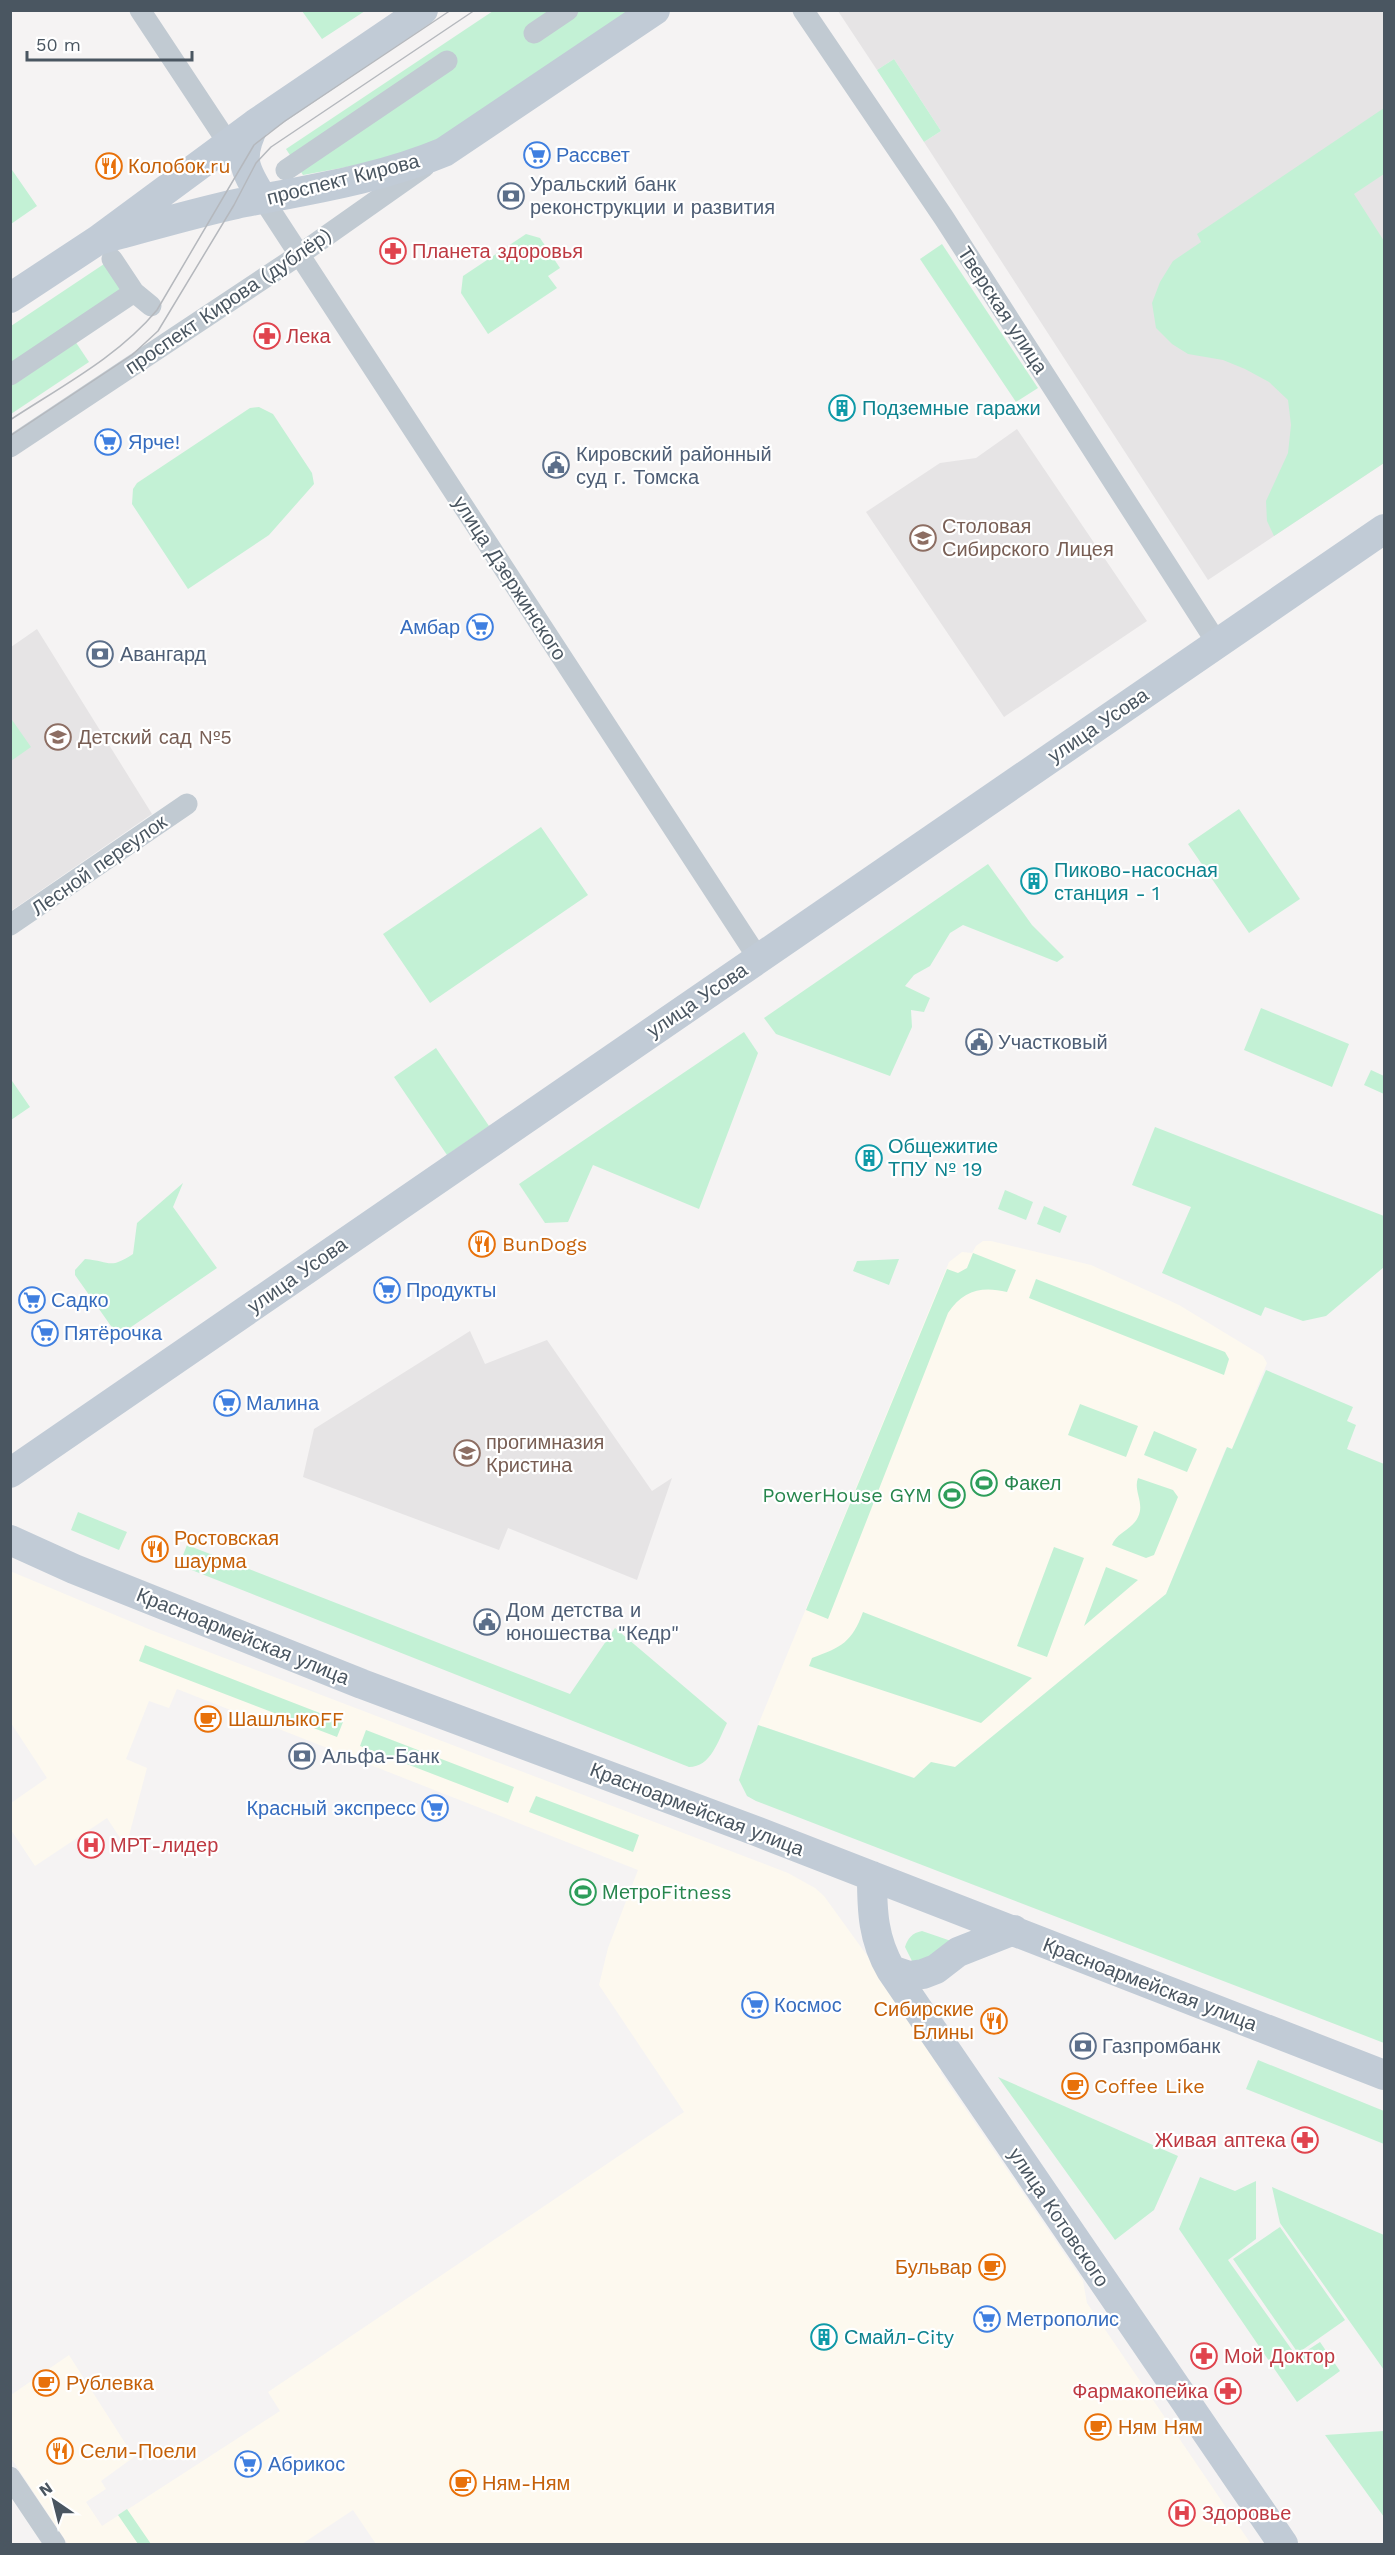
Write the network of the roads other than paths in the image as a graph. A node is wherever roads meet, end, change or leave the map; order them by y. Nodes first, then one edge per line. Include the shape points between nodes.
1 (140, 10) edge
2 (423, 10) edge
3 (568, 10) edge
4 (655, 10) edge
5 (802, 10) edge
6 (534, 33) dead end
7 (447, 61) dead end
8 (255, 124) junction
9 (228, 143) junction
10 (444, 152) junction
11 (286, 170) dead end
12 (263, 199) junction
13 (105, 249) junction
14 (299, 255) junction
15 (134, 292) junction
16 (10, 298) edge
17 (151, 306) dead end
18 (10, 375) edge
19 (10, 447) edge
20 (1384, 529) edge
21 (1217, 643) junction
22 (187, 804) dead end
23 (10, 925) edge
24 (758, 958) junction
25 (10, 1473) edge
26 (10, 1540) edge
27 (872, 1876) junction
28 (1014, 1930) junction
29 (891, 1970) junction
30 (1384, 2075) edge
31 (10, 2477) edge
32 (48, 2542) edge
33 (1283, 2544) edge

1 - 9 street
2 - 8 main road, проспект Кирова
3 - 6 street
4 - 10 main road, проспект Кирова
5 - 21 street, Тверская улица via 944,218
7 - 11 street
8 - 9 main road, проспект Кирова
8 - 12 main road via 245,144 244,158
9 - 13 main road, проспект Кирова
10 - 12 main road, проспект Кирова via 370,176
10 - 14 street, проспект Кирова (дублёр)
12 - 13 main road, проспект Кирова
12 - 14 street, улица Дзержинского
13 - 15 street
13 - 16 main road, проспект Кирова
14 - 19 street, проспект Кирова (дублёр)
14 - 24 street, улица Дзержинского
15 - 17 street
15 - 18 street
20 - 21 main road, улица Усова
21 - 24 main road, улица Усова
22 - 23 street, Лесной переулок
24 - 25 main road, улица Усова
26 - 27 main road, Красноармейская улица via 362,1684
27 - 28 main road, Красноармейская улица
27 - 29 main road, улица Котовского via 875,1936
28 - 29 main road via 958,1952 923,1974 909,1976
28 - 30 main road, Красноармейская улица
29 - 33 main road, улица Котовского
31 - 32 street

